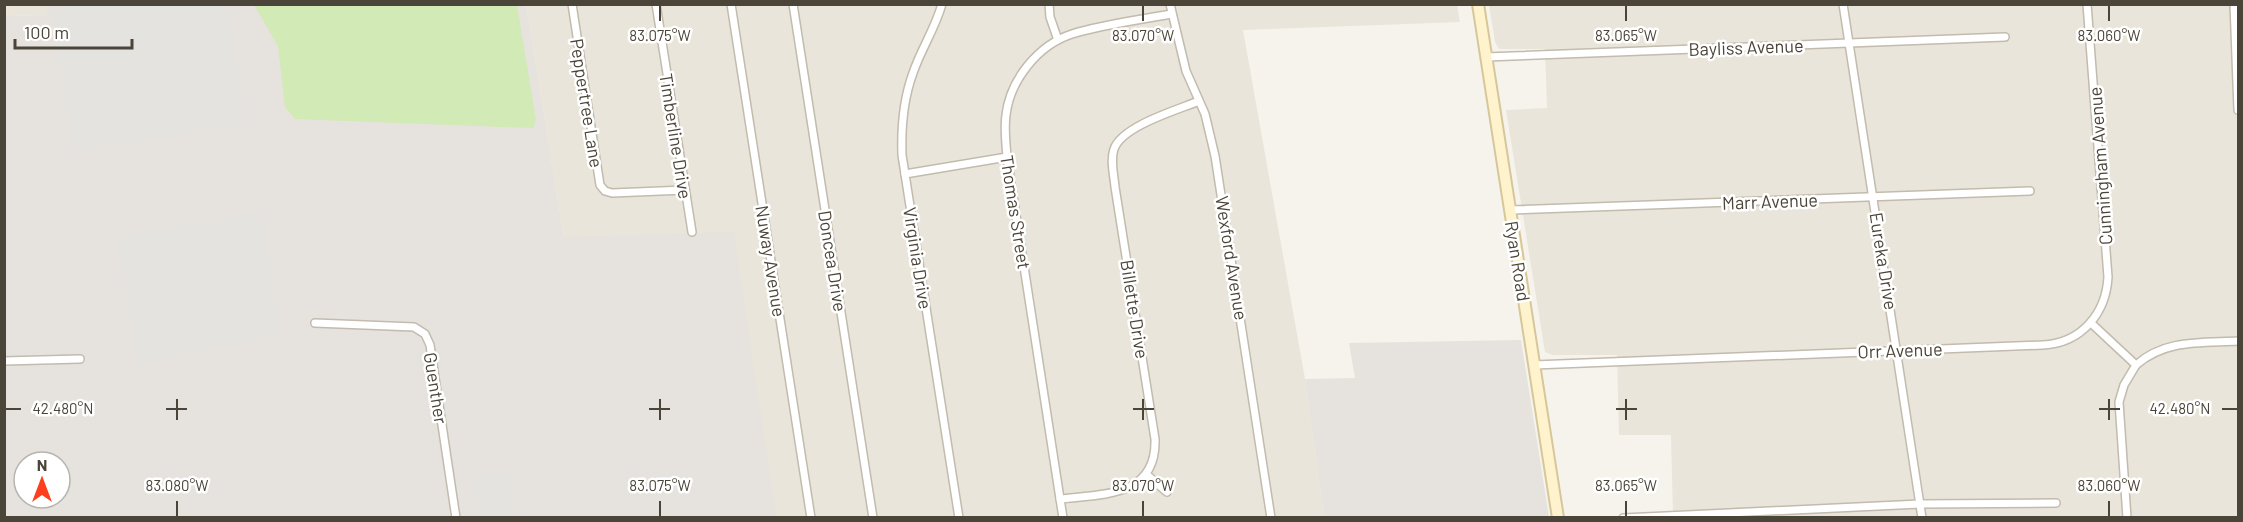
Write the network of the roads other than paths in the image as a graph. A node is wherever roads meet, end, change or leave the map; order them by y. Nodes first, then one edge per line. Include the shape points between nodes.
1 (572, 4) edge
2 (656, 4) edge
3 (731, 4) edge
4 (793, 4) edge
5 (942, 4) edge
6 (1049, 4) edge
7 (1170, 4) edge
8 (1478, 4) edge
9 (1843, 4) edge
10 (2087, 4) edge
11 (2234, 4) edge
12 (1171, 14) junction
13 (2005, 37) dead end
14 (1058, 40) junction
15 (1849, 43) junction
16 (1486, 57) junction
17 (1198, 101) junction
18 (2238, 111) edge
19 (1007, 156) junction
20 (905, 174) junction
21 (685, 190) junction
22 (2030, 191) dead end
23 (1874, 197) junction
24 (1510, 210) junction
25 (692, 232) dead end
26 (315, 323) dead end
27 (2091, 323) junction
28 (2238, 341) edge
29 (1898, 350) junction
30 (80, 359) dead end
31 (4, 361) edge
32 (1534, 365) junction
33 (2136, 365) junction
34 (1147, 475) junction
35 (1167, 492) dead end
36 (1060, 499) junction
37 (2056, 503) dead end
38 (1920, 504) junction
39 (456, 518) edge
40 (811, 518) edge
41 (873, 518) edge
42 (959, 518) edge
43 (1063, 518) edge
44 (1271, 518) edge
45 (1558, 518) edge
46 (1623, 518) edge
47 (1922, 518) edge
48 (2127, 518) edge

1 - 21 street, Peppertree Lane via 600,186 612,193
2 - 21 street, Timberline Drive
3 - 40 street, Nuway Avenue
4 - 41 street, Doncea Drive
5 - 20 street, Virginia Drive via 906,97 901,134
6 - 14 street
7 - 12 street, Wexford Avenue
8 - 16 main road, Ryan Road
9 - 15 street, Eureka Drive
10 - 27 street, Cunningham Avenue via 2108,277 2102,306
11 - 18 street
12 - 14 street, Thomas Street
12 - 17 street, Wexford Avenue
13 - 15 street, Bayliss Avenue
14 - 19 street, Thomas Street via 1033,60 1015,84 1006,113
15 - 16 street, Bayliss Avenue
15 - 23 street, Eureka Drive
16 - 24 main road, Ryan Road
17 - 34 street, Billette Drive via 1131,130 1113,153 1155,439
17 - 44 street, Wexford Avenue via 1215,156
19 - 20 street
19 - 36 street, Thomas Street
20 - 42 street, Virginia Drive
21 - 25 street, Timberline Drive
22 - 23 street, Marr Avenue
23 - 24 street, Marr Avenue
23 - 29 street, Eureka Drive
24 - 32 main road, Ryan Road
26 - 39 street, Guenther via 414,327 425,334 430,345
27 - 29 street, Orr Avenue via 2072,337 2049,345
27 - 33 street
28 - 33 street via 2174,344 2149,354
29 - 32 street, Orr Avenue
29 - 38 street, Eureka Drive
30 - 31 street
32 - 45 main road, Ryan Road
33 - 48 street via 2119,402
34 - 35 street
34 - 36 street via 1119,491
36 - 43 street, Thomas Street
37 - 38 street
38 - 46 street
38 - 47 street, Eureka Drive

